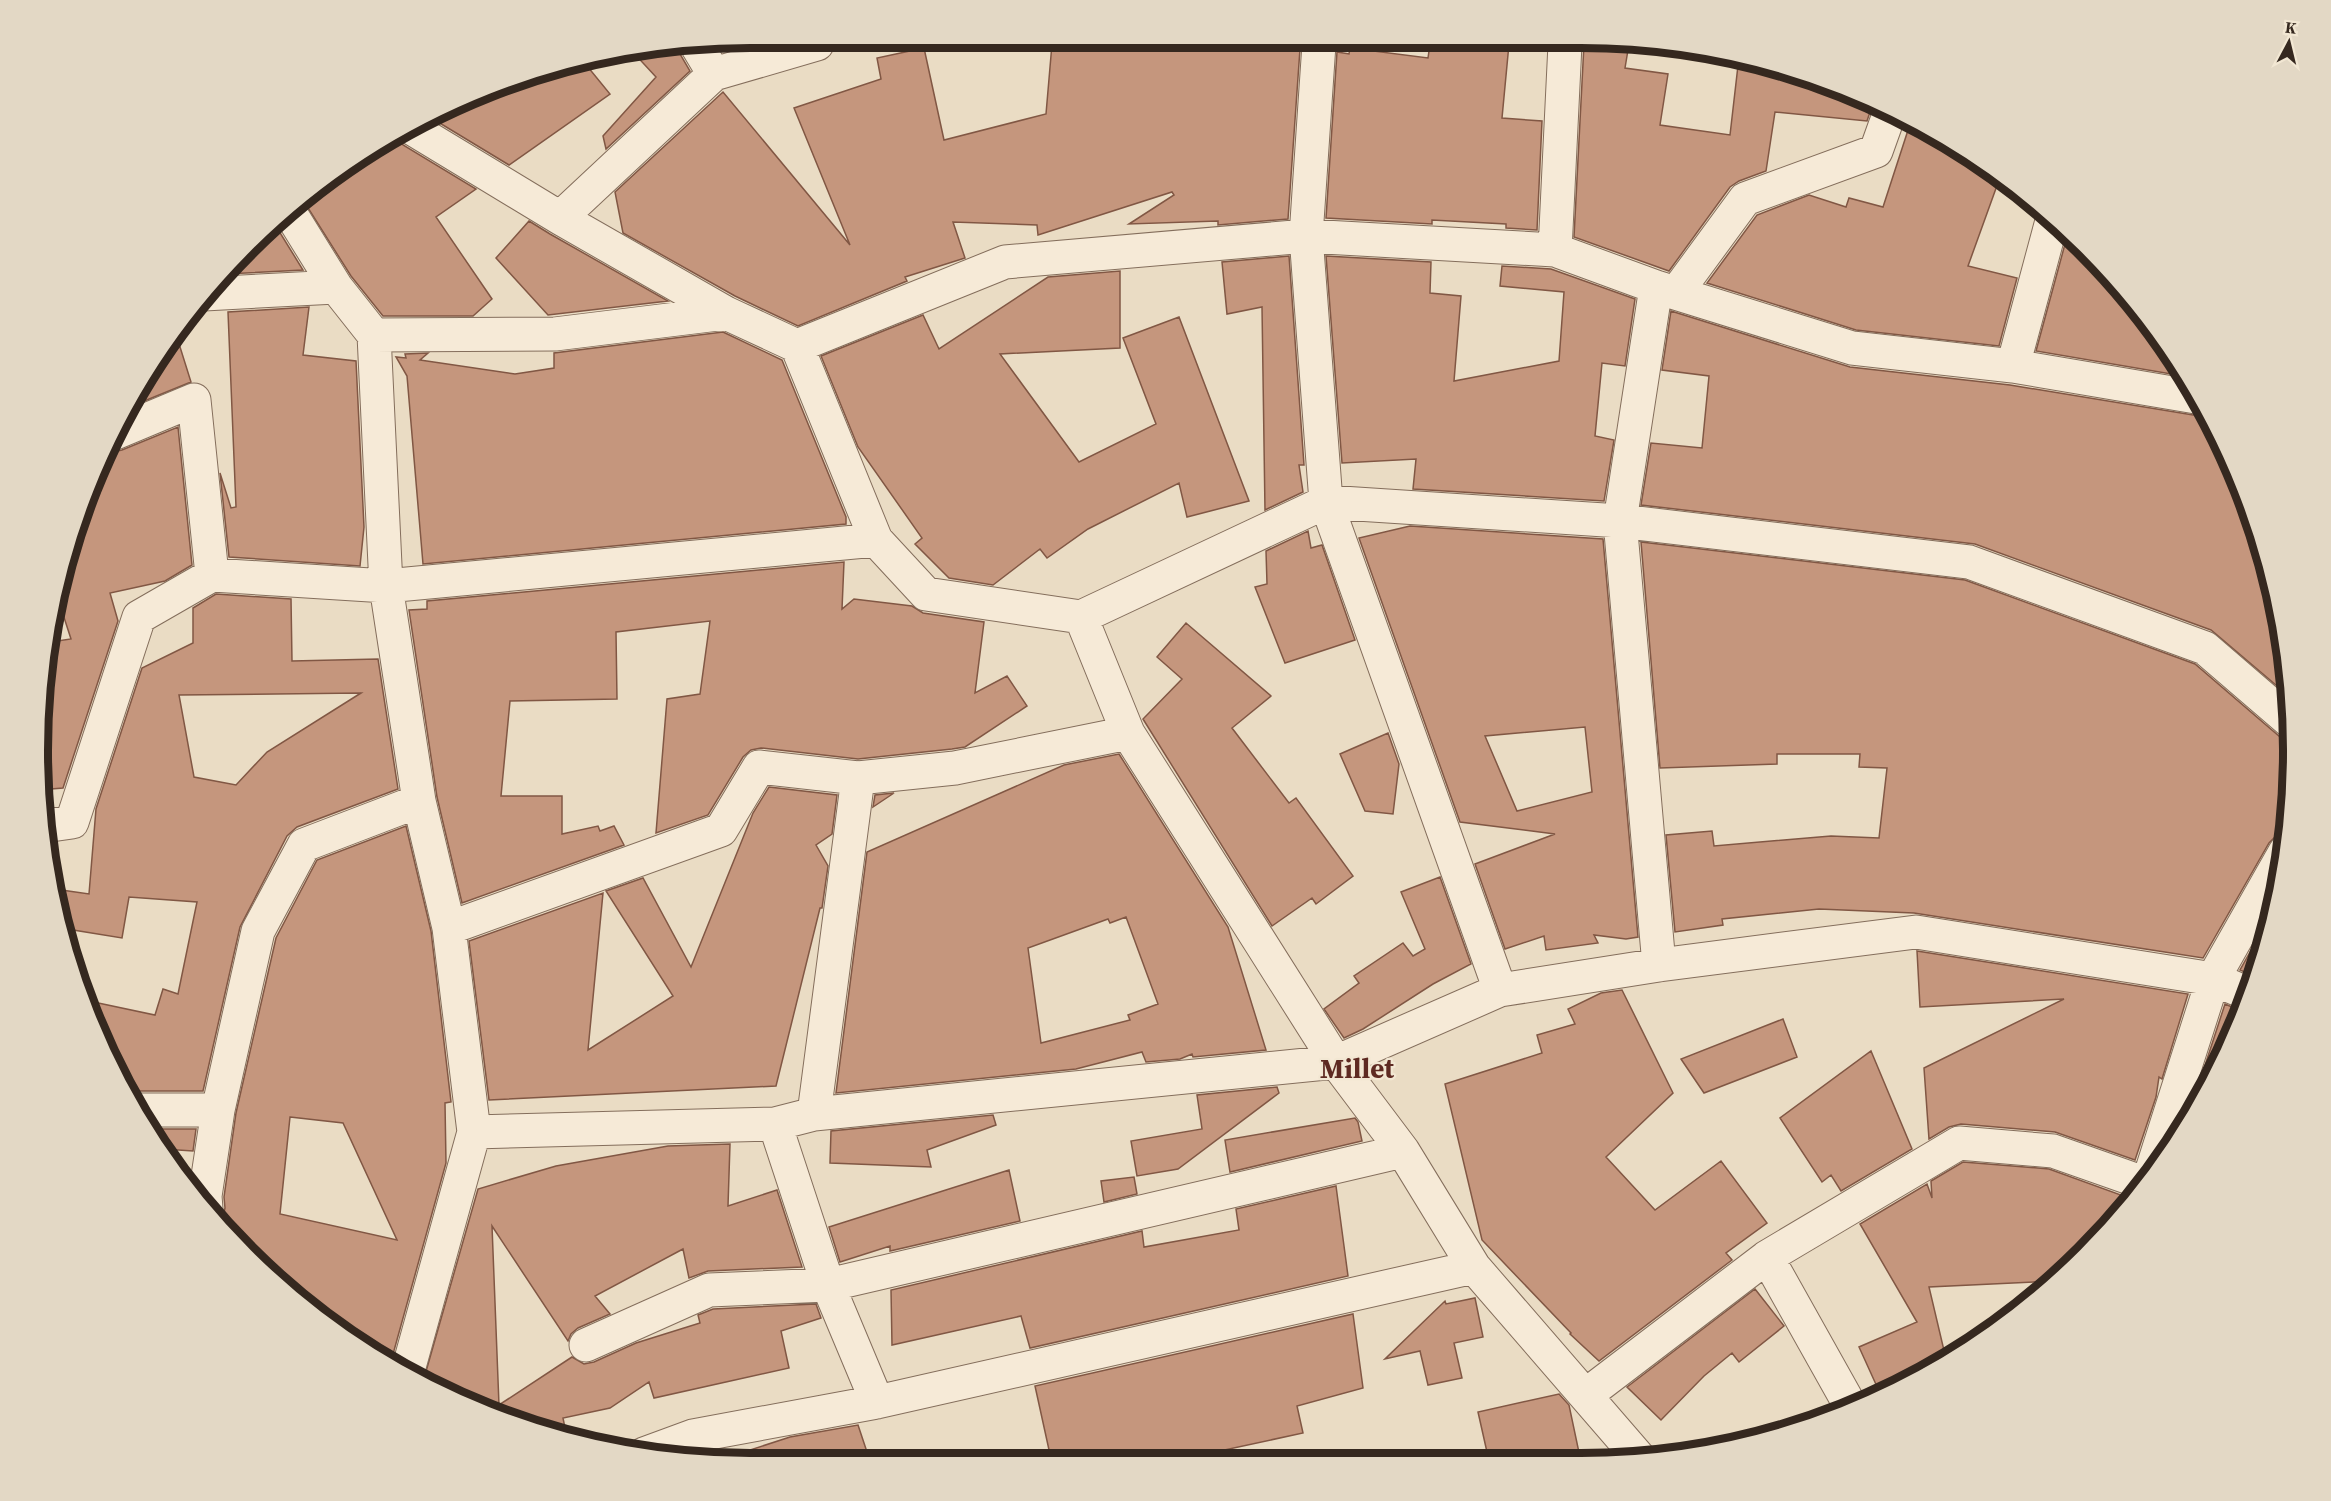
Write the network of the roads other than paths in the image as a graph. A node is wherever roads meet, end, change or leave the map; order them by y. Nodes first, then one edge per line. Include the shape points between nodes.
1 (803, 48) edge
2 (1319, 48) edge
3 (1565, 48) edge
4 (700, 50) edge
5 (714, 74) junction
6 (1888, 119) edge
7 (418, 132) edge
8 (293, 217) edge
9 (560, 218) junction
10 (2050, 228) edge
11 (1306, 236) junction
12 (1555, 250) junction
13 (336, 287) junction
14 (1666, 290) junction
15 (217, 293) edge
16 (726, 313) junction
17 (374, 334) junction
18 (797, 346) junction
19 (2013, 366) junction
20 (2187, 395) edge
21 (126, 428) edge
22 (1326, 502) junction
23 (1620, 521) junction
24 (876, 540) junction
25 (212, 575) junction
26 (386, 586) junction
27 (1081, 617) junction
28 (2281, 714) edge
29 (1128, 734) junction
30 (858, 778) junction
31 (419, 801) junction
32 (53, 825) edge
33 (2272, 875) edge
34 (449, 928) junction
35 (1659, 965) junction
36 (2213, 980) junction
37 (1500, 990) junction
38 (2241, 991) edge
39 (1336, 1062) junction
40 (147, 1110) edge
41 (218, 1110) junction
42 (814, 1114) junction
43 (775, 1124) junction
44 (474, 1132) junction
45 (2158, 1150) edge
46 (1403, 1151) junction
47 (2136, 1180) edge
48 (205, 1193) edge
49 (1767, 1257) junction
50 (1474, 1266) junction
51 (828, 1285) junction
52 (586, 1345) dead end
53 (410, 1365) edge
54 (1586, 1395) junction
55 (1847, 1401) edge
56 (877, 1402) junction
57 (697, 1447) edge
58 (682, 1449) edge
59 (1633, 1450) edge

1 - 5 street
2 - 11 street
3 - 12 street
4 - 5 street
5 - 9 street
6 - 14 street via 1876,152 1745,199
7 - 9 street
8 - 13 street
9 - 16 street
10 - 19 street
11 - 12 street
11 - 18 street via 1005,262
11 - 22 street
12 - 14 street
13 - 15 street
13 - 17 street
14 - 19 street via 1852,348
14 - 23 street
16 - 17 street via 555,334
16 - 18 street
17 - 26 street
18 - 24 street
19 - 20 street
21 - 25 street via 194,400
22 - 23 street
22 - 27 street
22 - 37 street
23 - 28 street via 1969,562 2205,648
23 - 35 street
24 - 26 street
24 - 27 street via 926,594
25 - 26 street
25 - 32 street via 139,617 72,822
26 - 31 street
27 - 29 street
29 - 30 street via 955,768
29 - 39 street
30 - 34 street via 759,767 721,830
30 - 42 street
31 - 34 street
31 - 41 street via 304,846 258,931
33 - 36 street
34 - 44 street
35 - 36 street via 1916,932
35 - 37 street
36 - 38 street
36 - 45 street
37 - 39 street
39 - 42 street
39 - 46 street
40 - 41 street
41 - 48 street
42 - 43 street
43 - 44 street
43 - 51 street
44 - 53 street
46 - 50 street
46 - 51 street
47 - 49 street via 2053,1151 1959,1143
49 - 54 street
49 - 55 street
50 - 54 street
50 - 56 street
51 - 52 street via 710,1290
51 - 56 street
54 - 59 street
56 - 57 street
57 - 58 street

